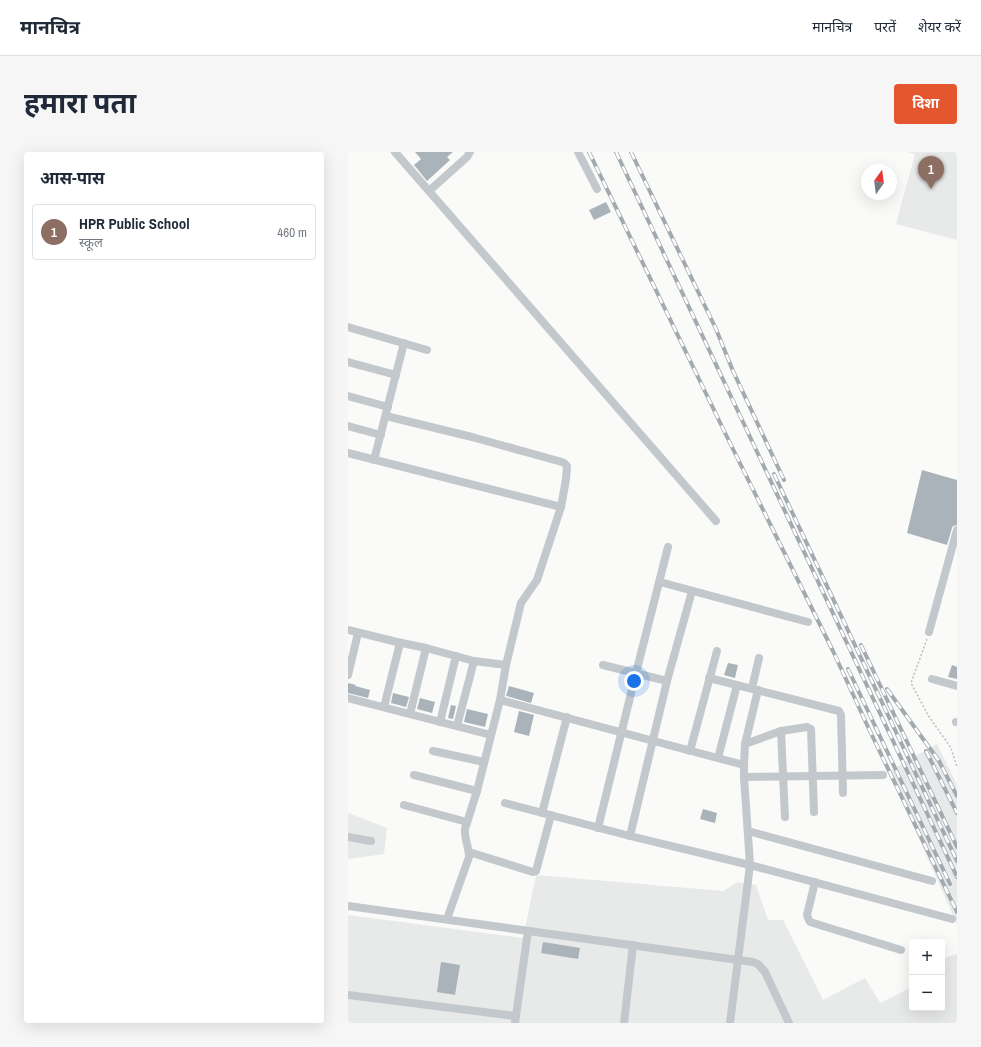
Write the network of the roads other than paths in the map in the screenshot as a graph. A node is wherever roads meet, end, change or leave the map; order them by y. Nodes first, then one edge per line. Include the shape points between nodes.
1 (395, 152) edge
2 (470, 152) edge
3 (578, 152) edge
4 (597, 189) dead end
5 (429, 191) junction
6 (348, 327) edge
7 (404, 343) junction
8 (427, 350) dead end
9 (348, 362) edge
10 (396, 375) junction
11 (348, 396) edge
12 (388, 407) junction
13 (386, 416) junction
14 (348, 426) edge
15 (381, 435) junction
16 (348, 454) edge
17 (374, 460) junction
18 (561, 506) junction
19 (716, 521) dead end
20 (957, 530) edge
21 (668, 547) dead end
22 (660, 582) junction
23 (692, 591) junction
24 (808, 622) dead end
25 (348, 630) edge
26 (929, 632) road end
27 (358, 633) junction
28 (400, 643) junction
29 (426, 648) junction
30 (717, 651) dead end
31 (456, 656) junction
32 (759, 658) dead end
33 (474, 661) junction
34 (506, 665) junction
35 (603, 665) dead end
36 (636, 673) junction
37 (348, 675) edge
38 (709, 678) junction
39 (932, 679) dead end
40 (667, 681) junction
41 (737, 685) junction
42 (957, 686) edge
43 (755, 689) junction
44 (348, 698) edge
45 (500, 700) junction
46 (384, 708) junction
47 (410, 714) junction
48 (567, 717) junction
49 (440, 722) junction
50 (457, 726) junction
51 (781, 731) junction
52 (622, 732) junction
53 (491, 735) junction
54 (652, 740) junction
55 (745, 744) junction
56 (433, 751) dead end
57 (690, 751) junction
58 (718, 758) junction
59 (484, 762) junction
60 (744, 765) junction
61 (414, 775) dead end
62 (883, 775) dead end
63 (813, 776) junction
64 (843, 776) junction
65 (744, 777) junction
66 (784, 777) junction
67 (477, 791) junction
68 (843, 793) dead end
69 (505, 803) dead end
70 (404, 805) dead end
71 (814, 812) dead end
72 (547, 814) junction
73 (785, 817) dead end
74 (467, 822) junction
75 (598, 828) junction
76 (748, 831) junction
77 (630, 836) junction
78 (348, 837) edge
79 (371, 840) dead end
80 (469, 852) junction
81 (750, 865) junction
82 (815, 882) junction
83 (932, 882) dead end
84 (348, 906) edge
85 (952, 919) dead end
86 (447, 920) junction
87 (528, 931) junction
88 (633, 945) junction
89 (901, 950) dead end
90 (738, 959) junction
91 (348, 995) edge
92 (515, 1020) edge
93 (624, 1023) edge
94 (730, 1023) edge
95 (788, 1023) edge

1 - 5 street
2 - 5 street
3 - 4 street
5 - 19 street
6 - 7 street
7 - 8 street
7 - 10 street
9 - 10 street
10 - 12 street
11 - 12 street
12 - 13 street
13 - 15 street
13 - 18 street via 564,463 567,472
14 - 15 street
15 - 17 street
16 - 17 street
17 - 18 street
18 - 34 street via 537,580 521,603
20 - 26 street
21 - 22 street
22 - 23 street
22 - 36 street
23 - 24 street
23 - 40 street
25 - 27 street
27 - 28 street
27 - 37 street
28 - 29 street
28 - 46 street
29 - 31 street
29 - 47 street
30 - 38 street
31 - 33 street
31 - 49 street
32 - 43 street
33 - 34 street
33 - 50 street
34 - 45 street
35 - 36 street
36 - 40 street
36 - 52 street
38 - 41 street
38 - 57 street
39 - 42 street
40 - 54 street
41 - 43 street
41 - 58 street
43 - 55 street
43 - 64 street via 839,711
44 - 46 street
45 - 48 street
45 - 53 street
46 - 47 street
47 - 49 street
48 - 52 street
48 - 72 street
49 - 50 street
50 - 53 street
51 - 55 street
51 - 63 street via 807,727 811,729
51 - 66 street
52 - 54 street
52 - 75 street
53 - 59 street
54 - 57 street
54 - 77 street
55 - 60 street
56 - 59 street
57 - 58 street
58 - 60 street
59 - 67 street
60 - 65 street
61 - 67 street
62 - 64 street
63 - 64 street
63 - 66 street
63 - 71 street
64 - 68 street
65 - 66 street
65 - 76 street
66 - 73 street
67 - 74 street
69 - 72 street
70 - 74 street
72 - 75 street
72 - 80 street via 535,872
74 - 80 street via 464,831
75 - 77 street
76 - 81 street
76 - 83 street
77 - 81 street
78 - 79 street
80 - 86 street
81 - 82 street
81 - 90 street
82 - 85 street
82 - 89 street via 808,915 810,922
84 - 86 street
86 - 87 street
87 - 88 street
87 - 92 street
88 - 90 street
88 - 93 street
90 - 94 street
90 - 95 street via 753,962 762,968
91 - 92 street

